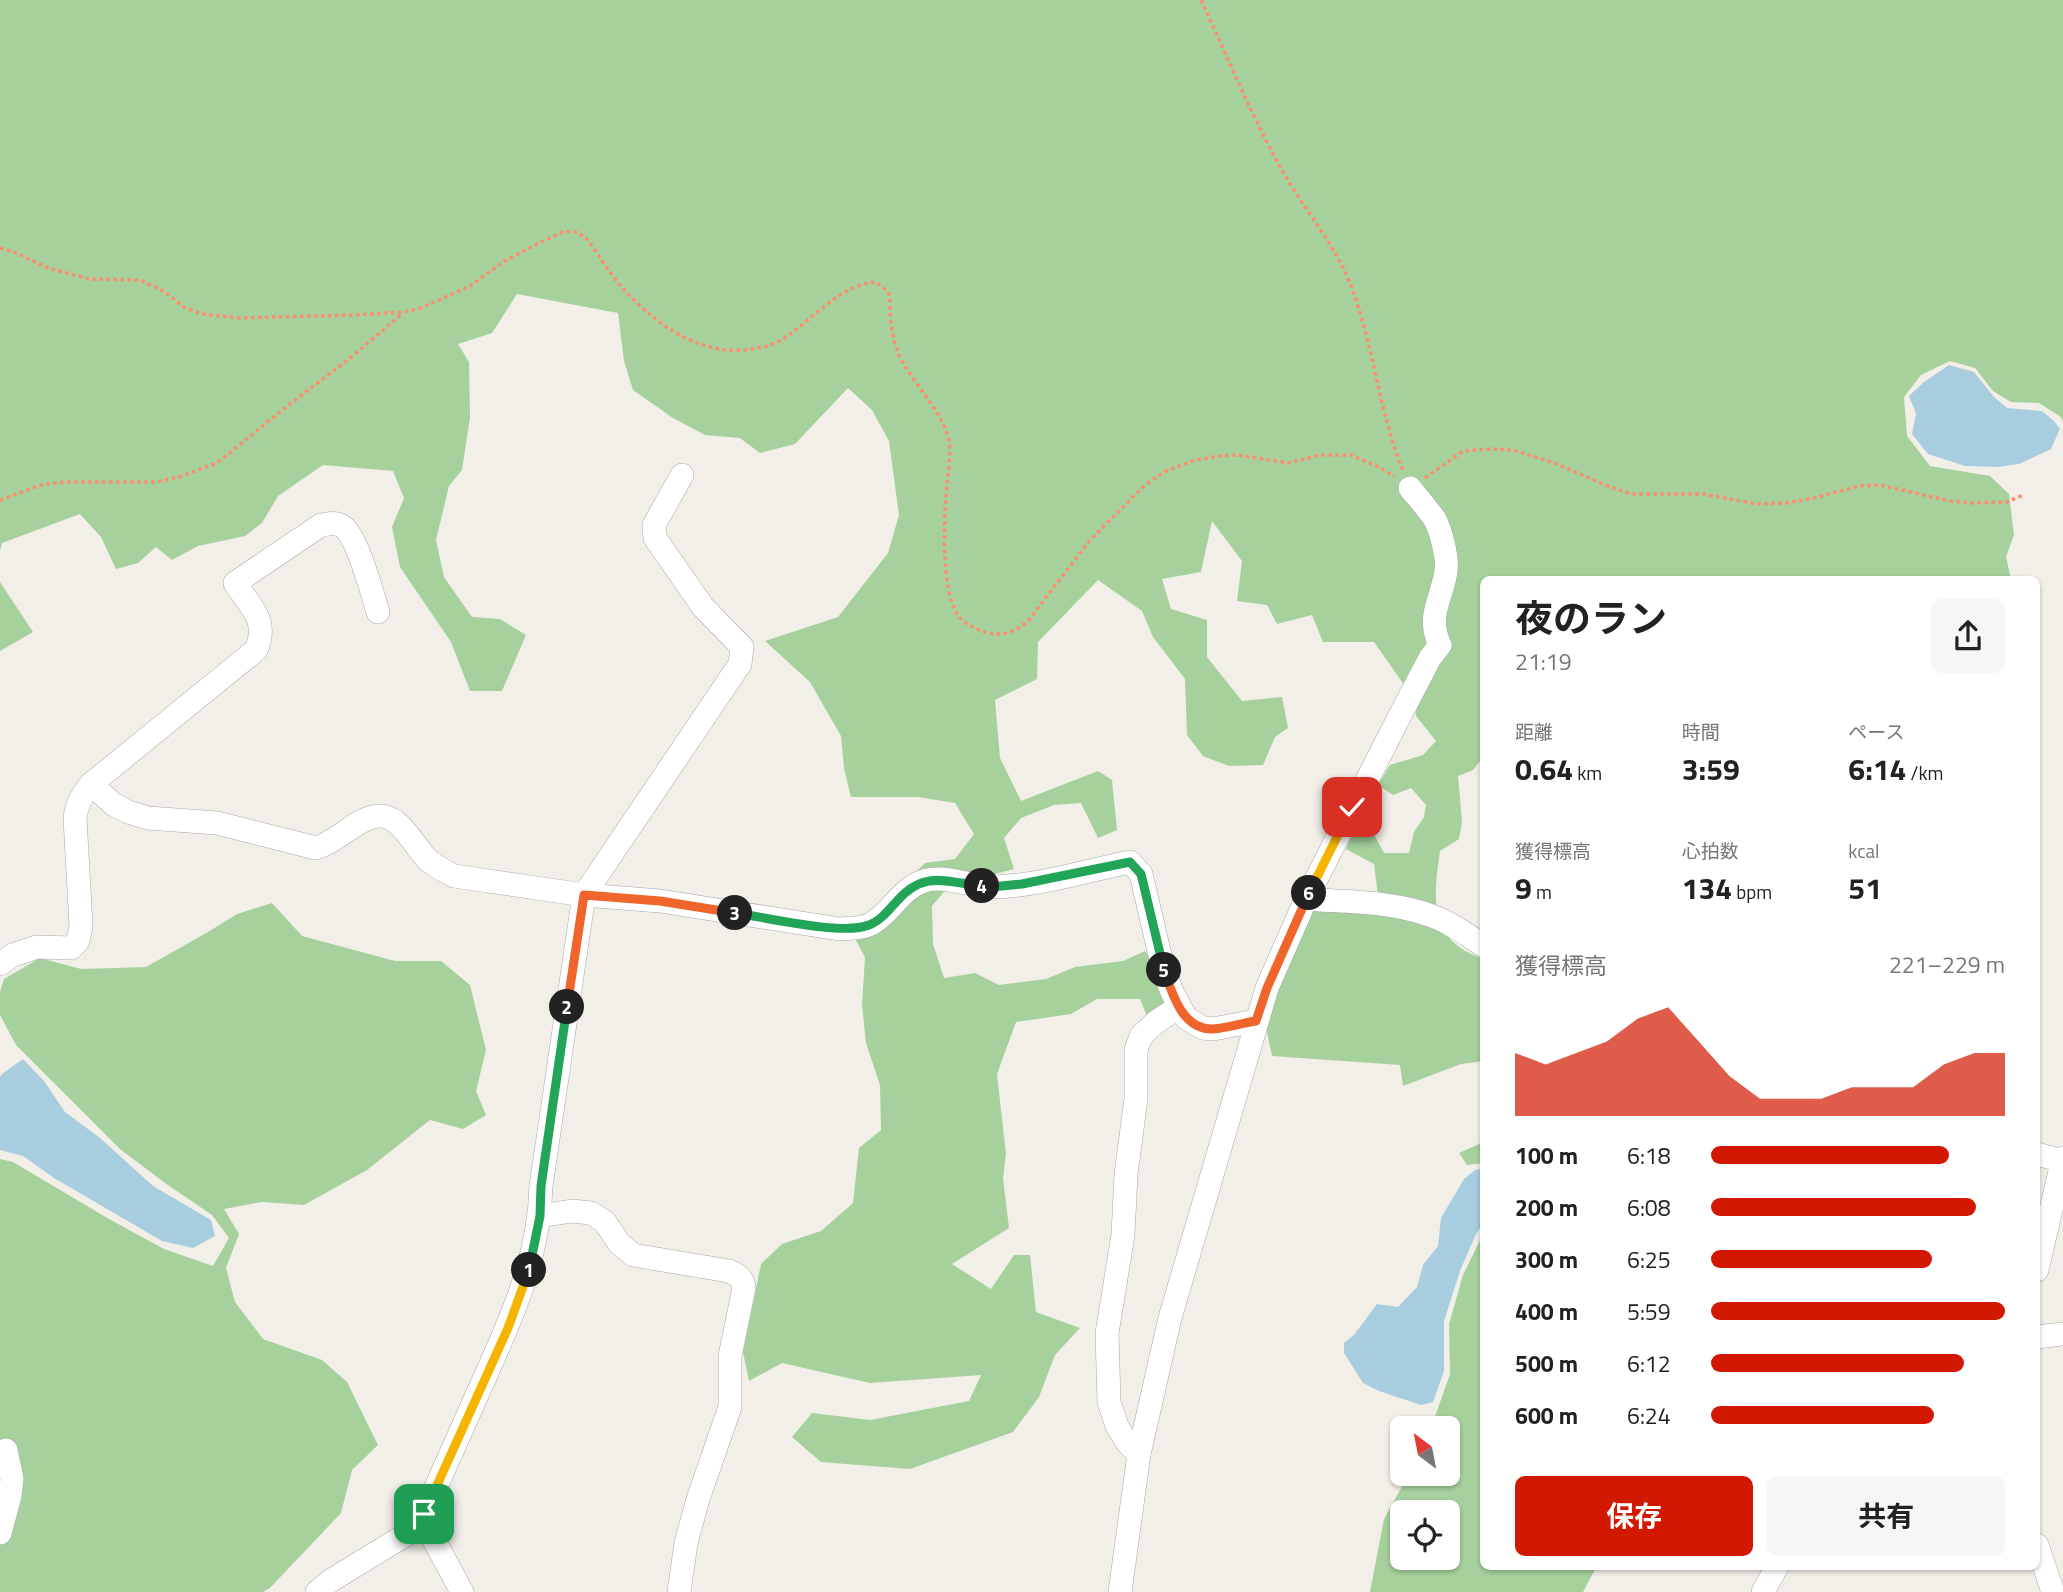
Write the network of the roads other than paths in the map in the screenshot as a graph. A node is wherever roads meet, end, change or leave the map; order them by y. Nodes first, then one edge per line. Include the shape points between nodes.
1 (682, 475) dead end
2 (1410, 488) road end
3 (378, 612) dead end
4 (91, 784) junction
5 (584, 895) junction
6 (1306, 899) junction
7 (1480, 944) edge
8 (0, 964) edge
9 (1179, 1007) junction
10 (1256, 1021) junction
11 (2040, 1155) edge
12 (2063, 1160) edge
13 (540, 1216) junction
14 (2040, 1257) edge
15 (2063, 1334) edge
16 (2040, 1337) edge
17 (6, 1450) dead end
18 (1139, 1454) junction
19 (422, 1525) junction
20 (0, 1533) edge
21 (2040, 1554) edge
22 (1775, 1570) edge
23 (317, 1592) edge
24 (462, 1592) edge
25 (679, 1592) edge
26 (1120, 1592) edge
27 (1763, 1592) edge
28 (2053, 1592) edge

1 - 5 street via 654,524 655,537 703,607 742,647 740,664
2 - 6 street via 1436,521 1444,550 1447,569 1433,616 1440,645
3 - 4 street via 356,544 344,527 321,525 235,583 261,623 256,650
4 - 5 street via 113,804 148,818 217,823 316,848 371,817 385,815 426,858 454,876
4 - 8 street via 75,817 78,941 71,948 37,947
5 - 9 street via 660,901 839,929 868,926 926,880 991,887 1130,862 1141,874 1163,968
5 - 13 street
6 - 7 street via 1394,906 1428,914
6 - 10 street
9 - 10 street via 1186,1018 1203,1028
9 - 18 street via 1141,1036 1136,1050 1123,1235 1107,1333 1109,1402 1117,1426
10 - 18 street via 1170,1318
11 - 12 street
12 - 14 street
13 - 19 street via 529,1269 508,1328
13 - 25 street via 591,1213 606,1223 633,1255 729,1271 743,1281 730,1356 730,1407 698,1499
15 - 16 street
17 - 20 street via 12,1479
18 - 26 street
19 - 23 street
19 - 24 street
21 - 28 street
22 - 27 street

